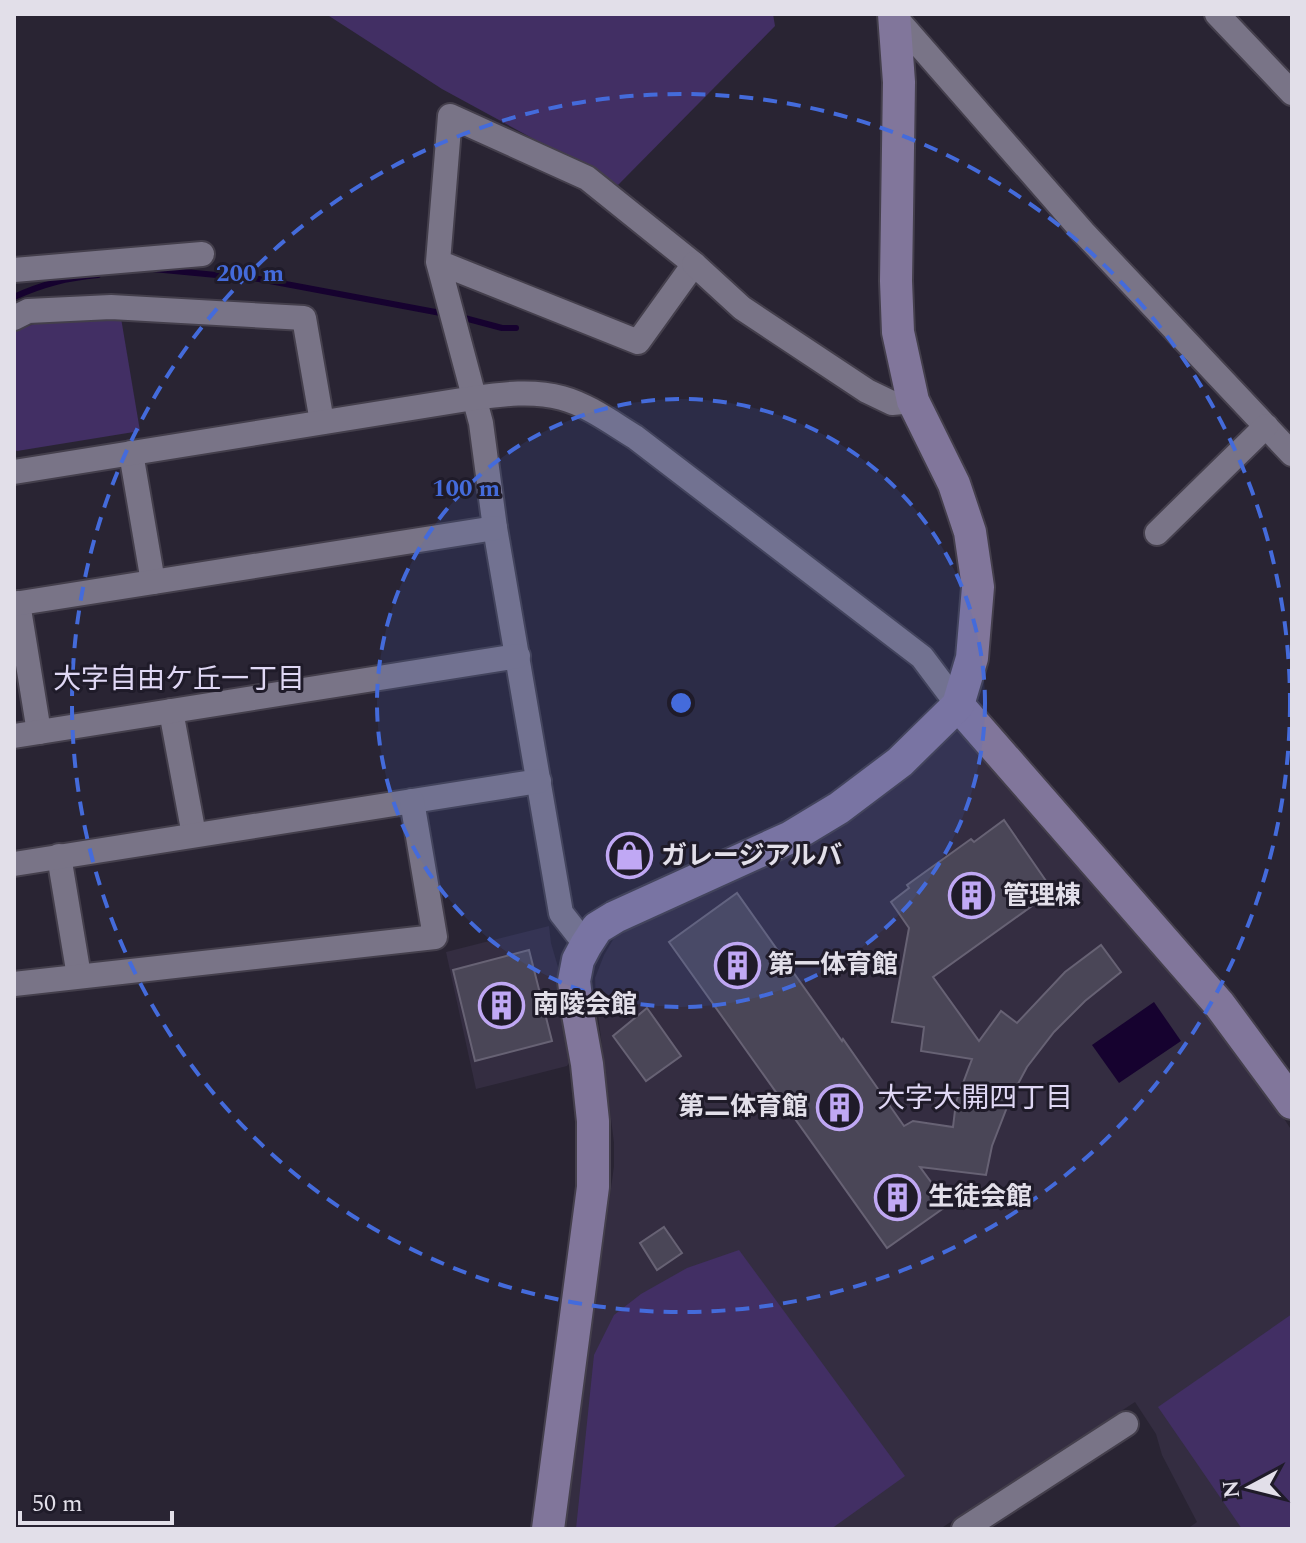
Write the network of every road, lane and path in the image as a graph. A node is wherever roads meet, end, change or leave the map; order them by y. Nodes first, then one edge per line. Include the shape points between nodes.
1 (1217, 14) edge
2 (895, 15) edge
3 (1292, 93) edge
4 (202, 254) dead end
5 (438, 262) junction
6 (694, 264) junction
7 (14, 270) edge
8 (14, 318) edge
9 (474, 398) junction
10 (913, 401) junction
11 (322, 422) junction
12 (1266, 426) junction
13 (131, 453) junction
14 (1292, 454) edge
15 (14, 472) edge
16 (495, 528) junction
17 (1157, 533) dead end
18 (153, 582) junction
19 (16, 603) edge
20 (518, 656) junction
21 (958, 705) junction
22 (171, 711) junction
23 (39, 732) junction
24 (14, 736) edge
25 (539, 781) junction
26 (412, 801) junction
27 (194, 835) junction
28 (59, 856) junction
29 (14, 864) edge
30 (586, 945) junction
31 (79, 976) junction
32 (14, 984) edge
33 (1290, 1094) edge
34 (1126, 1424) dead end
35 (548, 1529) edge
36 (964, 1529) edge

1 - 3 street
2 - 10 street via 898,332
2 - 12 street via 1083,232
4 - 7 street
5 - 6 street via 638,342
5 - 6 street via 450,116 587,178
5 - 9 street
6 - 10 street via 742,308 867,391 892,403
8 - 11 street via 28,311 111,307 304,318
9 - 11 street
9 - 16 street
9 - 21 street via 564,398 635,437 922,657
10 - 21 street via 954,484 970,532 978,587 972,658
11 - 13 street
12 - 14 street
12 - 17 street
13 - 15 street
13 - 18 street
16 - 18 street
16 - 20 street
18 - 19 street
19 - 23 street
20 - 22 street
20 - 25 street
21 - 30 street via 900,762 839,808 791,837 615,917 597,928
21 - 33 street via 1219,1004
22 - 23 street
22 - 27 street
23 - 24 street
25 - 26 street
25 - 30 street via 561,913
26 - 27 street
26 - 31 street via 435,937
27 - 28 street
28 - 29 street
28 - 31 street
30 - 35 street via 574,981 593,1121 593,1187
31 - 32 street
34 - 36 street

